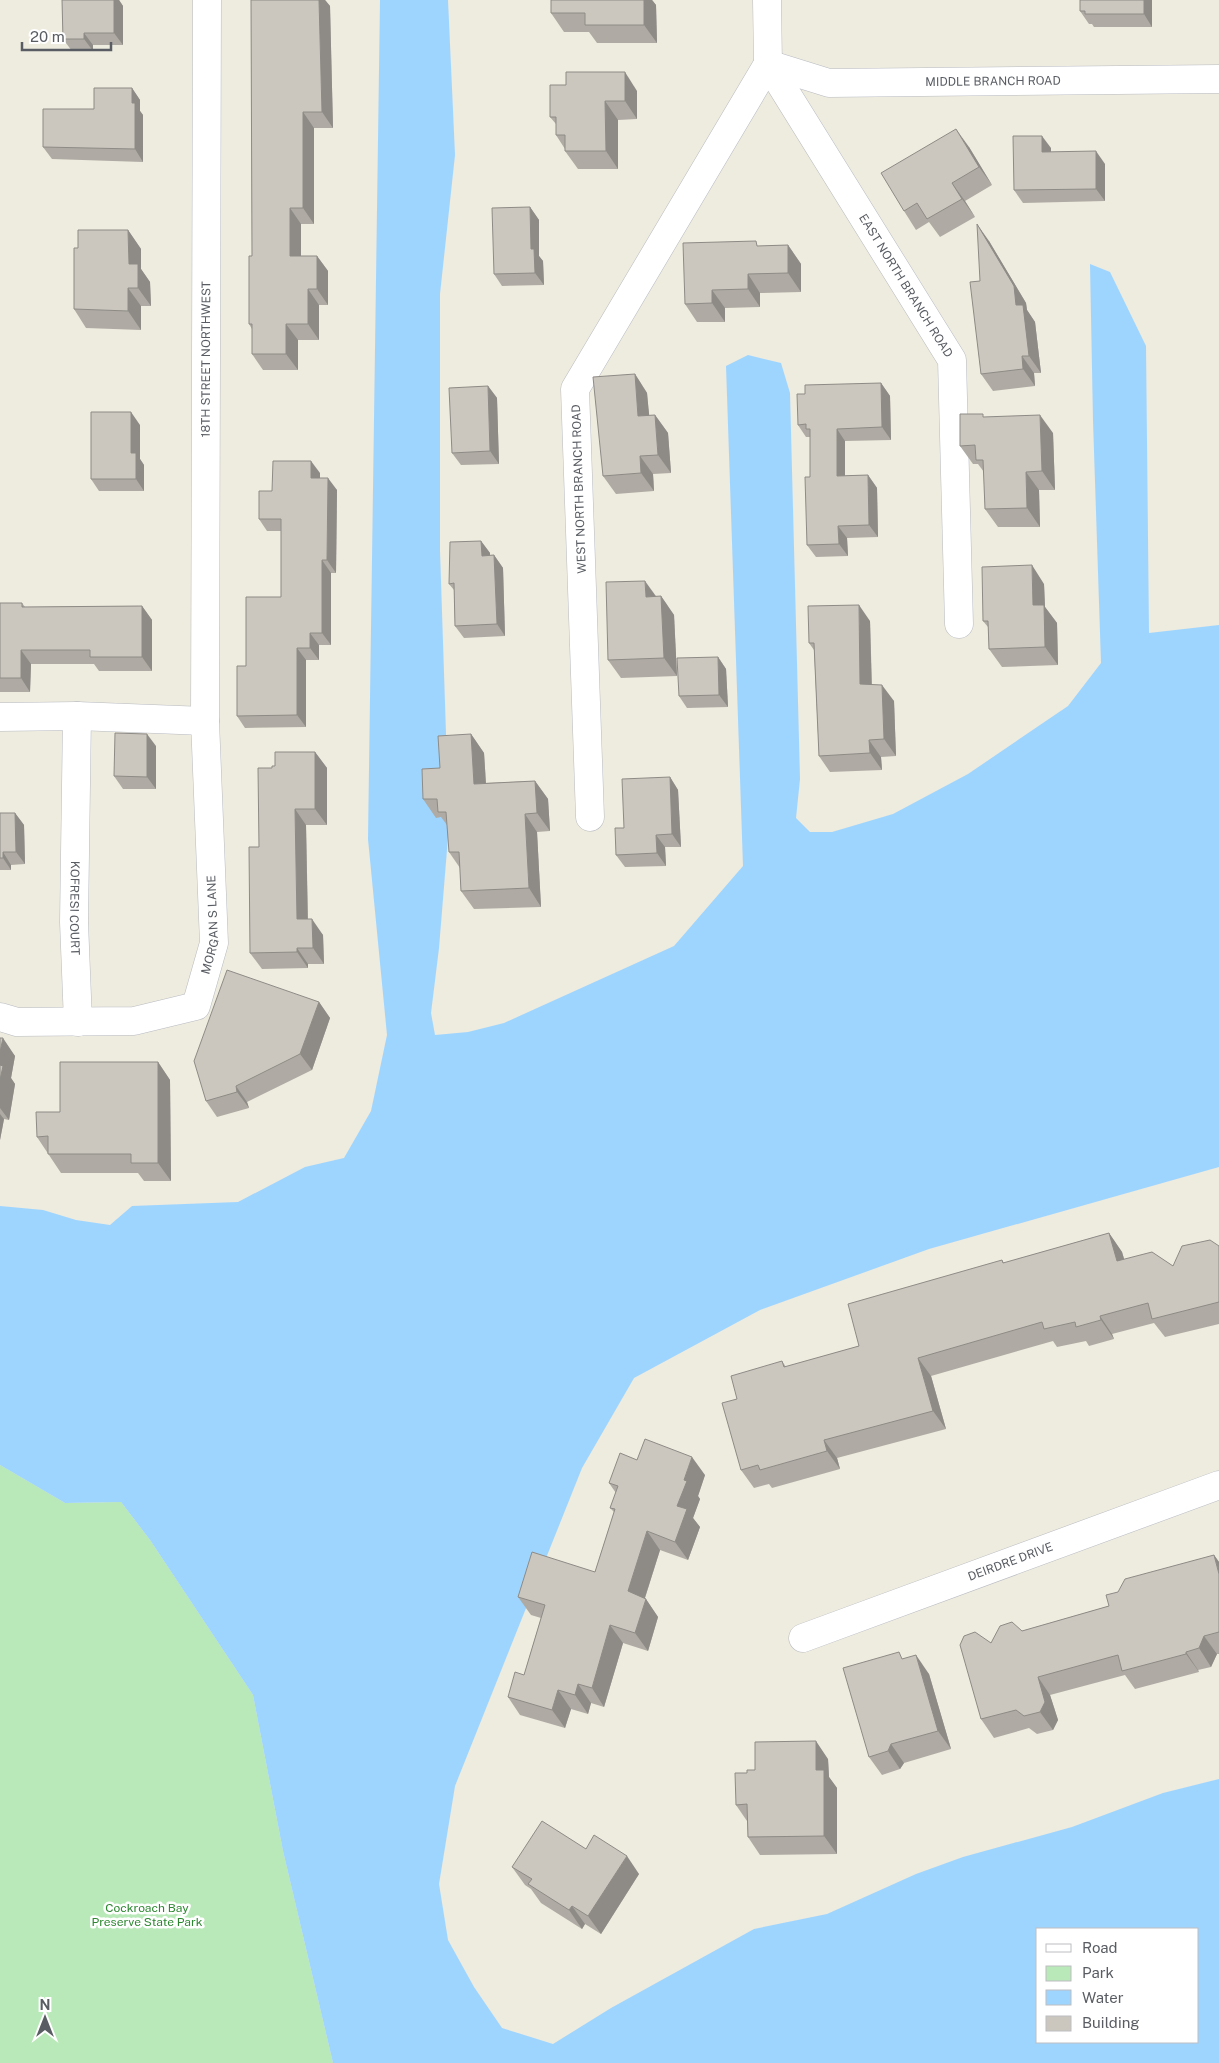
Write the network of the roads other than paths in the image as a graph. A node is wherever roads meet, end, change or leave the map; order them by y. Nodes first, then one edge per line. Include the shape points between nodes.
1 (207, 0) edge
2 (768, 0) edge
3 (768, 64) junction
4 (1219, 79) edge
5 (959, 624) dead end
6 (77, 716) junction
7 (0, 717) edge
8 (205, 721) junction
9 (590, 817) dead end
10 (0, 1017) edge
11 (78, 1022) junction
12 (1219, 1485) edge
13 (803, 1638) dead end

1 - 8 street, 18TH STREET NORTHWEST
2 - 3 street
3 - 4 street, MIDDLE BRANCH ROAD via 829,83
3 - 5 street, EAST NORTH BRANCH ROAD via 952,360
3 - 9 street, WEST NORTH BRANCH ROAD via 575,389
6 - 7 street
6 - 8 street
6 - 11 street, KOFRESI COURT via 74,922
8 - 11 street, MORGAN S LANE via 214,943 196,1006 134,1021
10 - 11 street via 17,1022
12 - 13 street, DEIRDRE DRIVE

